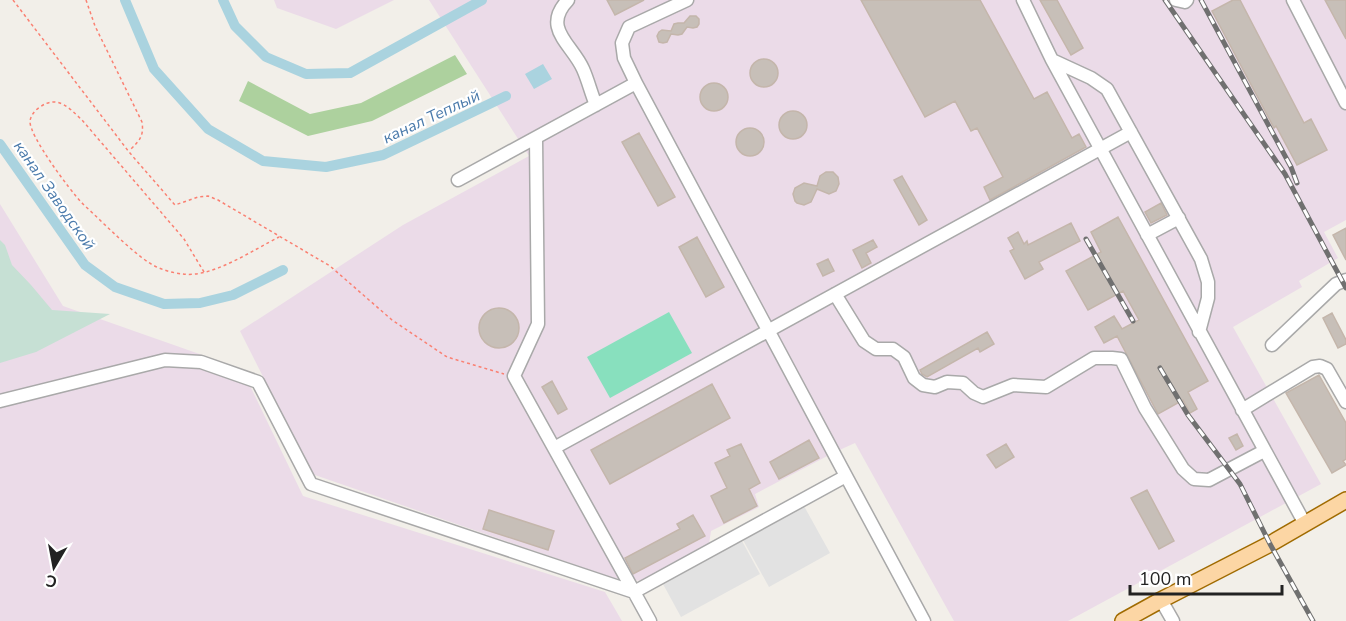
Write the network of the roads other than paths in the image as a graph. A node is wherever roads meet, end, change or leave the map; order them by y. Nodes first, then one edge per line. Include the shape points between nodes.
1 (568, 0) edge
2 (687, 0) edge
3 (1023, 0) edge
4 (1176, 0) edge
5 (1187, 0) edge
6 (1293, 0) edge
7 (1052, 60) junction
8 (636, 83) junction
9 (1346, 103) edge
10 (596, 105) junction
11 (1131, 132) junction
12 (536, 138) junction
13 (1100, 149) junction
14 (458, 180) dead end
15 (1179, 218) junction
16 (1147, 235) junction
17 (1346, 280) edge
18 (835, 294) junction
19 (769, 330) junction
20 (1199, 332) junction
21 (1272, 345) dead end
22 (0, 401) edge
23 (1346, 402) edge
24 (1242, 410) junction
25 (554, 448) junction
26 (1264, 451) junction
27 (846, 476) junction
28 (1346, 500) edge
29 (1305, 524) junction
30 (634, 592) junction
31 (1161, 600) junction
32 (650, 621) edge
33 (924, 621) edge
34 (1123, 621) edge
35 (1173, 621) edge

1 - 10 street via 557,22 560,35 583,68
2 - 8 street via 629,27 622,44
3 - 7 street
4 - 5 street
6 - 9 street
7 - 11 street via 1107,89
7 - 13 street
8 - 10 street
8 - 19 street
10 - 12 street
11 - 13 street
11 - 15 street
12 - 14 street
12 - 25 street via 538,324 514,376
13 - 16 street
13 - 18 street
15 - 16 street
15 - 20 street via 1202,259 1208,282
16 - 20 street
17 - 21 street via 1336,284
18 - 19 street
18 - 26 street via 864,341 876,349 893,349 904,357 914,378 923,385 963,383 983,397 1013,386 1046,387 1094,358 1121,359 1145,408 1183,469 1194,479 1209,480
19 - 25 street
19 - 27 street
20 - 24 street
22 - 30 street via 165,360 201,362 258,382 310,484
23 - 24 street via 1327,369 1320,366
24 - 26 street
25 - 30 street
26 - 29 street
27 - 30 street
27 - 33 street
28 - 29 main road
29 - 31 main road
30 - 32 street
31 - 34 main road
31 - 35 street

